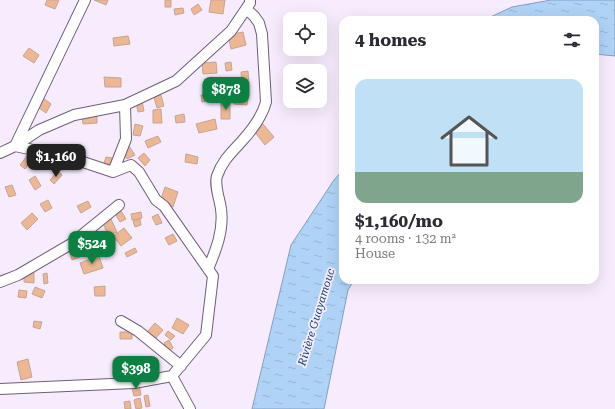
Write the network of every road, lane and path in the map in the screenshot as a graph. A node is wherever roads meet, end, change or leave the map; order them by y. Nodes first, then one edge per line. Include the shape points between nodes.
1 (85, 0) edge
2 (251, 3) edge
3 (125, 105) junction
4 (15, 146) junction
5 (0, 153) edge
6 (113, 172) junction
7 (119, 205) dead end
8 (208, 269) junction
9 (0, 282) edge
10 (121, 321) dead end
11 (181, 366) junction
12 (172, 376) junction
13 (0, 389) edge
14 (190, 409) edge

1 - 4 street
2 - 3 street via 231,31 176,81
2 - 8 street via 262,34 266,102 256,123 231,152 217,177 216,184 222,211 221,229
3 - 4 street via 74,114 39,130
3 - 6 street via 126,139
4 - 5 street
4 - 6 street via 71,158
6 - 8 street via 131,165 139,172 151,195 164,206
7 - 9 street via 71,244 18,275
8 - 11 street via 214,276 206,335
10 - 11 street via 138,331
11 - 12 street
12 - 13 street via 134,383
12 - 14 street

